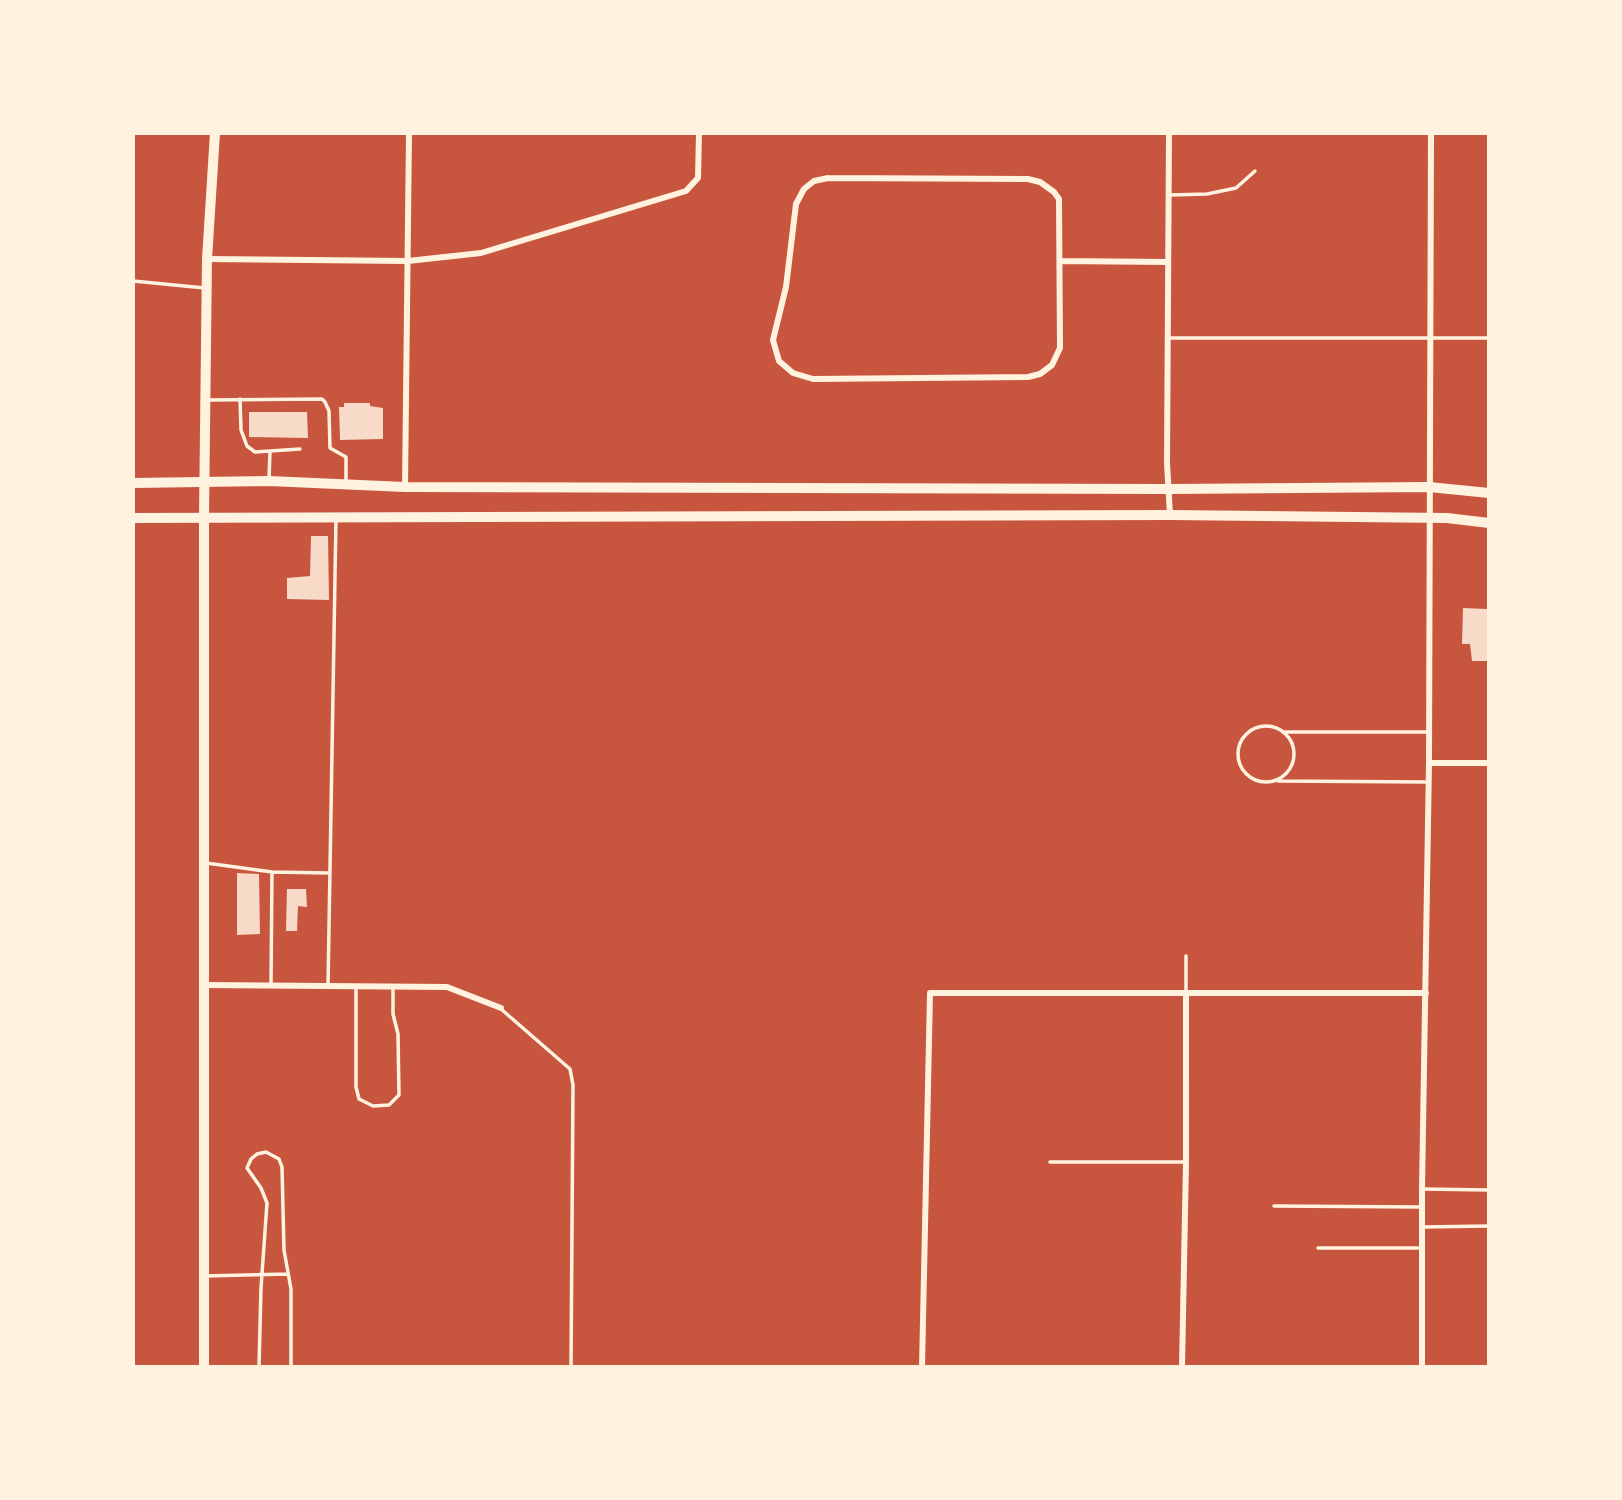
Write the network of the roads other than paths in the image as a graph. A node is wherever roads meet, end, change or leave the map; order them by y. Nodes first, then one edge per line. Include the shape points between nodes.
1 (215, 133) edge
2 (410, 133) edge
3 (699, 133) edge
4 (1168, 133) edge
5 (1432, 133) edge
6 (1255, 171) dead end
7 (1168, 195) junction
8 (207, 259) junction
9 (408, 261) junction
10 (1060, 261) junction
11 (1168, 261) junction
12 (133, 281) edge
13 (207, 288) junction
14 (1429, 337) junction
15 (1168, 338) junction
16 (1489, 338) edge
17 (240, 399) junction
18 (206, 400) junction
19 (300, 449) dead end
20 (270, 451) junction
21 (269, 481) junction
22 (206, 482) junction
23 (133, 483) edge
24 (346, 485) junction
25 (1429, 486) junction
26 (405, 487) junction
27 (1168, 489) junction
28 (1489, 493) edge
29 (1170, 515) junction
30 (204, 516) junction
31 (336, 516) junction
32 (133, 518) edge
33 (1429, 518) junction
34 (1489, 523) edge
35 (1286, 732) junction
36 (1429, 732) junction
37 (1429, 763) junction
38 (1489, 764) edge
39 (1276, 781) junction
40 (1429, 782) junction
41 (204, 862) junction
42 (272, 872) junction
43 (330, 873) junction
44 (1186, 956) dead end
45 (204, 985) junction
46 (271, 986) junction
47 (328, 986) junction
48 (356, 986) junction
49 (393, 986) junction
50 (1186, 993) junction
51 (1426, 993) junction
52 (500, 1008) joint
53 (1050, 1162) dead end
54 (1186, 1162) junction
55 (1422, 1189) junction
56 (1489, 1190) edge
57 (1274, 1206) dead end
58 (1422, 1207) junction
59 (1489, 1226) edge
60 (1422, 1227) junction
61 (1318, 1248) dead end
62 (1423, 1248) junction
63 (287, 1274) junction
64 (263, 1275) junction
65 (204, 1276) junction
66 (204, 1367) edge
67 (259, 1367) edge
68 (291, 1367) edge
69 (571, 1367) edge
70 (922, 1367) edge
71 (1182, 1367) edge
72 (1422, 1367) edge

1 - 8 main road
2 - 9 street
3 - 9 street via 698,178 686,191 481,253
4 - 7 street
5 - 14 street
6 - 7 lane via 1236,188
7 - 11 street
8 - 9 street
8 - 13 main road
9 - 26 street
10 - 10 street via 1060,348 1052,365 1040,374 813,379 793,373 779,361 773,340 786,287 796,204 814,181 1040,182 1059,199
10 - 11 street
11 - 15 street
12 - 13 lane
13 - 18 main road
14 - 15 lane
14 - 16 lane
14 - 25 street
15 - 27 street
17 - 18 lane
17 - 20 lane via 244,442 254,452
17 - 24 lane via 322,399 329,411 330,448 346,457
18 - 22 main road
19 - 20 lane
20 - 21 lane
21 - 22 main road
21 - 24 main road
22 - 23 main road
22 - 30 main road
24 - 26 main road
25 - 27 main road
25 - 28 main road
25 - 33 street
26 - 27 main road
27 - 29 street
29 - 31 main road
29 - 33 main road
30 - 31 main road
30 - 32 main road
30 - 41 main road
31 - 43 lane
33 - 34 main road
33 - 36 street
35 - 36 lane
35 - 39 lane via 1295,759
35 - 39 lane via 1259,726 1244,735 1238,752 1248,776
36 - 37 street
37 - 38 street
37 - 40 street
39 - 40 lane
40 - 51 street
41 - 42 lane
41 - 45 main road
42 - 43 lane
42 - 46 lane
43 - 47 lane
44 - 50 lane
45 - 46 street
45 - 65 main road
46 - 47 street
47 - 48 street
48 - 49 street
48 - 49 lane via 356,1087 359,1099 373,1106 389,1105 399,1095
49 - 52 street via 447,987
50 - 51 street
50 - 54 street
50 - 70 street via 930,993
51 - 55 street
52 - 69 lane via 570,1069 573,1084
53 - 54 lane
54 - 71 street
55 - 56 lane
55 - 58 street
57 - 58 lane
58 - 60 street
59 - 60 lane
60 - 62 street
61 - 62 lane
62 - 72 street
63 - 64 lane
63 - 64 lane via 282,1167 279,1159 266,1152 251,1159 247,1168 267,1203
63 - 68 lane
64 - 65 lane
64 - 67 lane
65 - 66 main road

